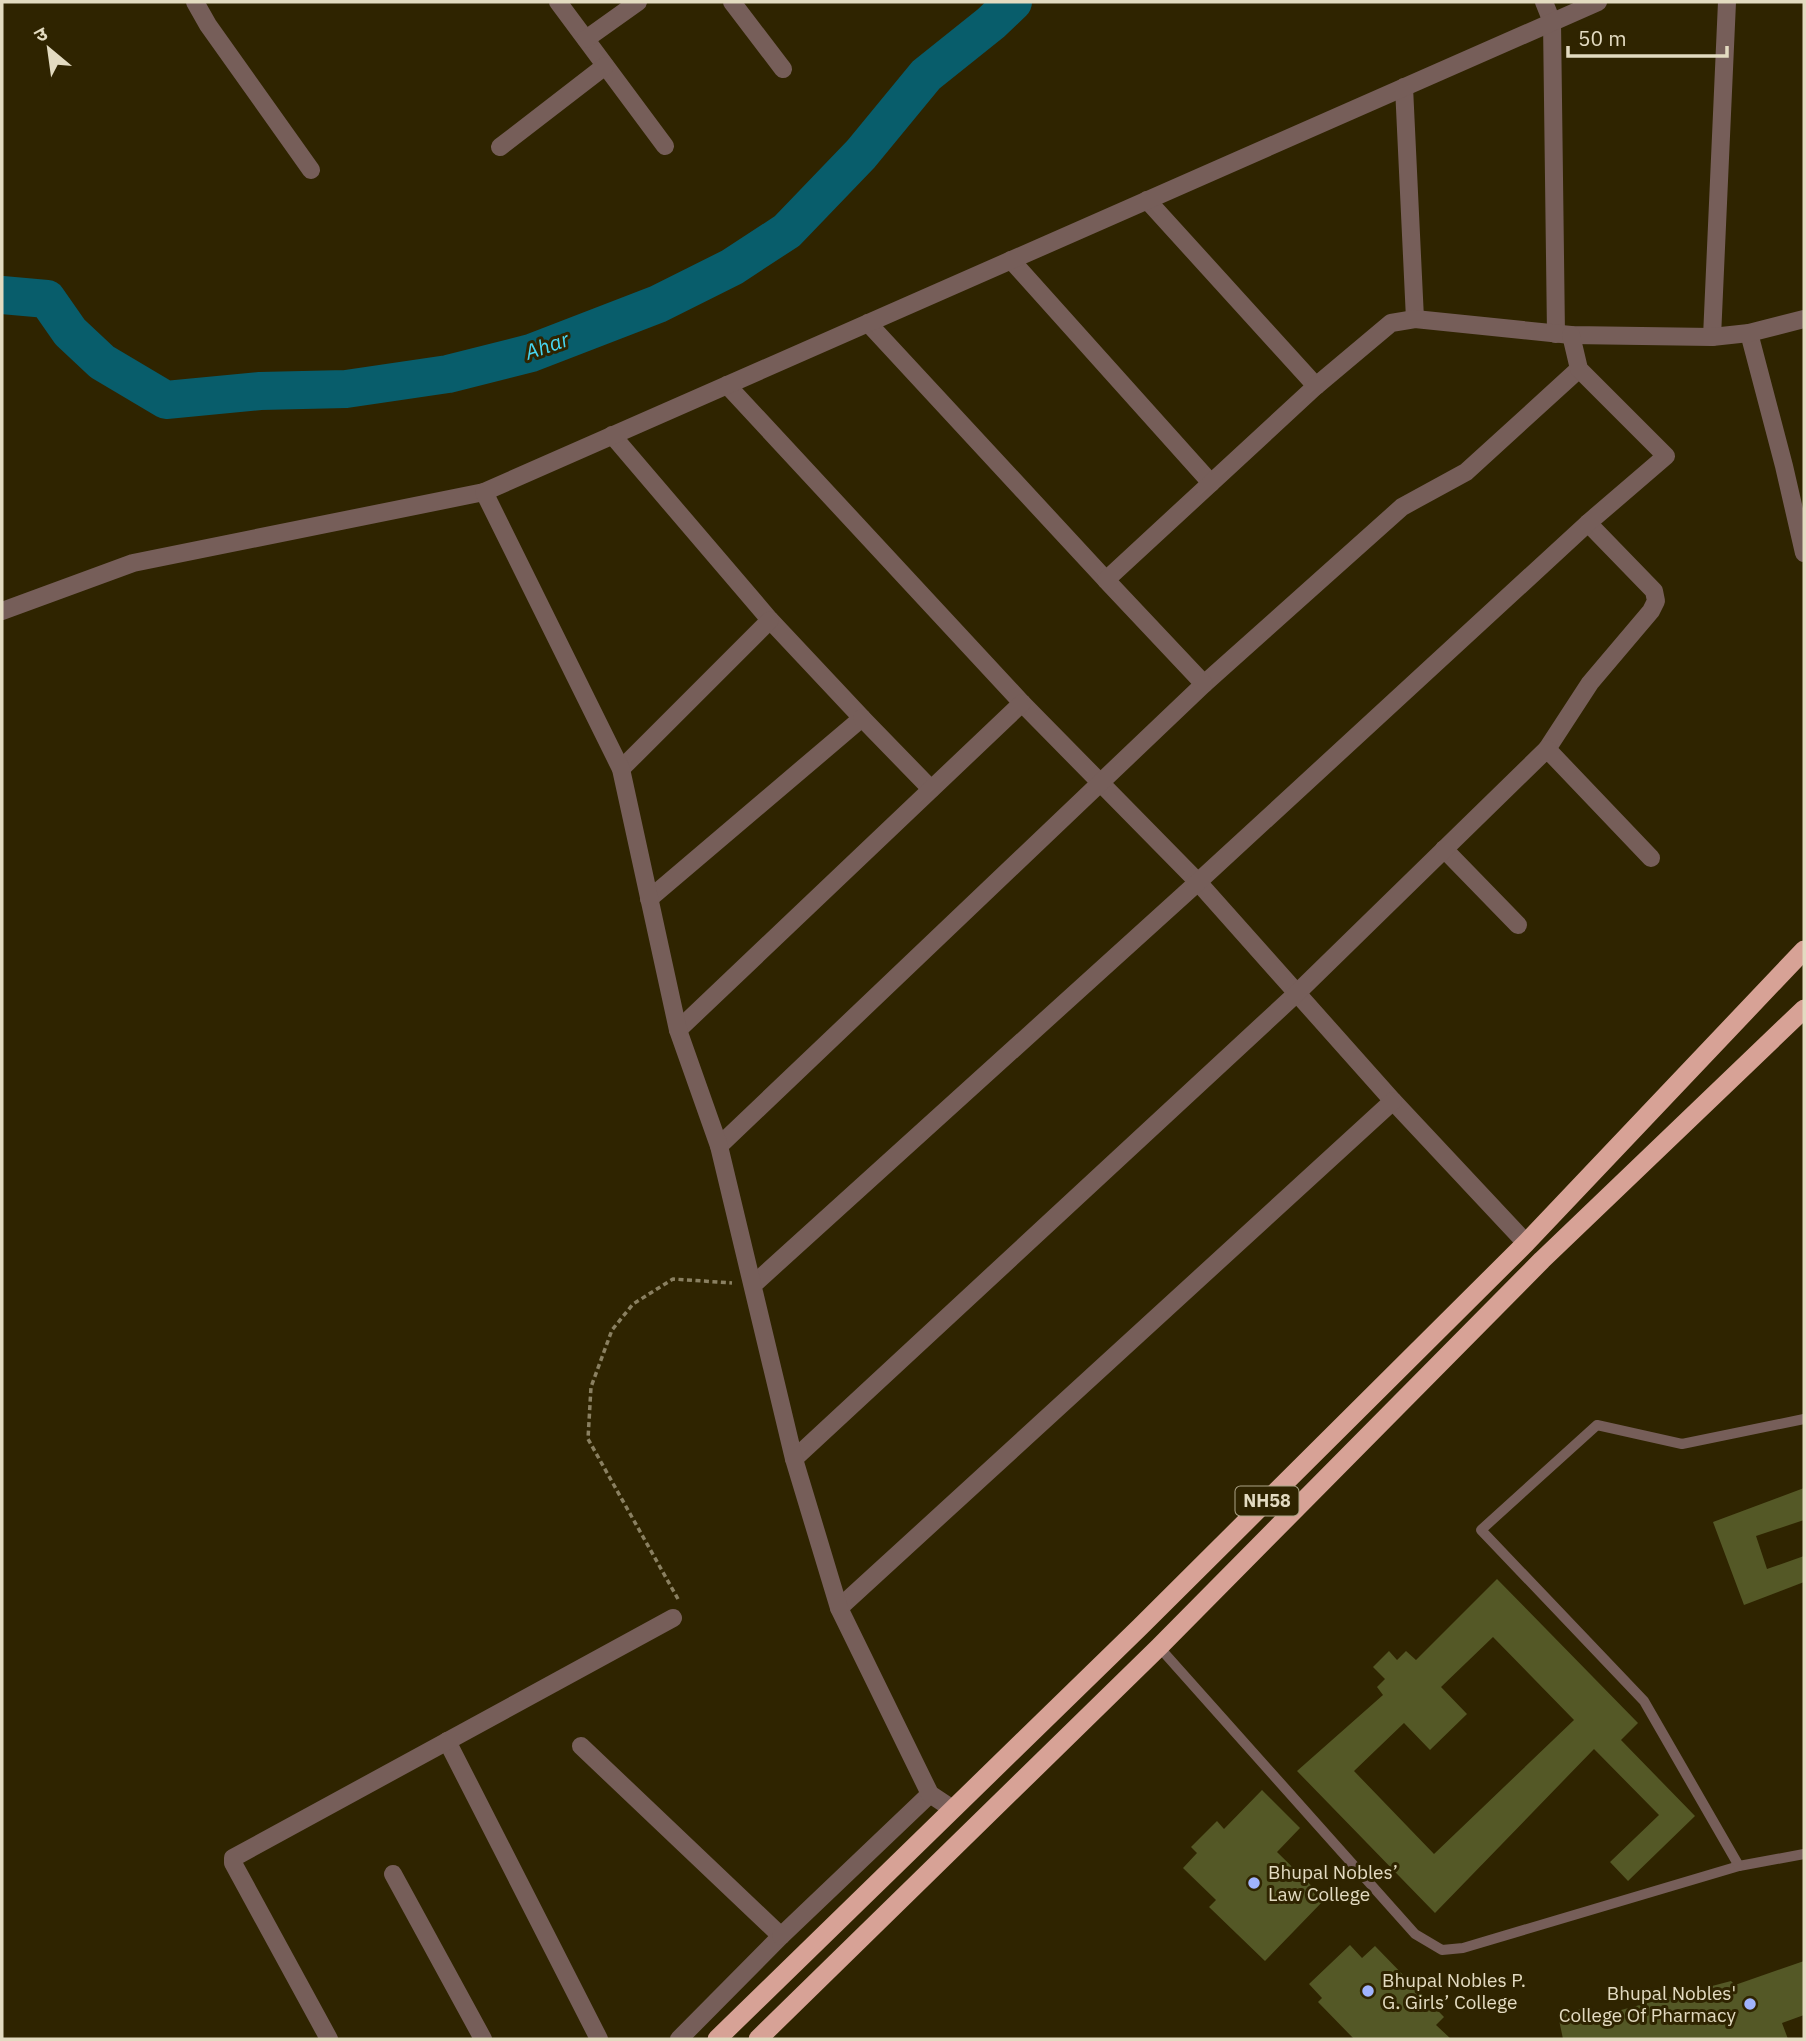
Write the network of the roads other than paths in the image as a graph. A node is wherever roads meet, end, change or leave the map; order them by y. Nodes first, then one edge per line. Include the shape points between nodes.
1 (195, 2) edge
2 (558, 2) edge
3 (638, 2) edge
4 (732, 2) edge
5 (1544, 2) edge
6 (1598, 2) edge
7 (1727, 2) edge
8 (1552, 22) junction
9 (586, 39) junction
10 (606, 66) junction
11 (783, 69) dead end
12 (1404, 87) junction
13 (665, 146) dead end
14 (500, 147) dead end
15 (311, 170) dead end
16 (1147, 200) junction
17 (1011, 260) junction
18 (1415, 319) junction
19 (1804, 319) edge
20 (868, 323) junction
21 (1749, 333) junction
22 (1563, 335) junction
23 (1712, 337) junction
24 (1579, 369) junction
25 (727, 385) junction
26 (1316, 386) junction
27 (612, 436) junction
28 (1211, 483) junction
29 (484, 492) junction
30 (1588, 523) junction
31 (1804, 553) edge
32 (1105, 580) junction
33 (2, 611) edge
34 (770, 620) junction
35 (1204, 684) junction
36 (1022, 702) junction
37 (862, 718) junction
38 (1548, 749) junction
39 (621, 769) junction
40 (1101, 782) junction
41 (931, 789) junction
42 (1444, 849) junction
43 (1651, 858) dead end
44 (1198, 882) junction
45 (649, 899) junction
46 (1518, 925) dead end
47 (1802, 954) edge
48 (1297, 993) junction
49 (1804, 1009) edge
50 (678, 1030) junction
51 (1393, 1101) junction
52 (719, 1146) junction
53 (1527, 1243) junction
54 (1542, 1260) junction
55 (754, 1284) junction
56 (1804, 1419) edge
57 (794, 1459) junction
58 (839, 1608) junction
59 (673, 1618) road end
60 (1140, 1627) junction
61 (1159, 1647) junction
62 (447, 1741) junction
63 (581, 1746) dead end
64 (930, 1794) junction
65 (951, 1808) junction
66 (1804, 1854) edge
67 (1739, 1866) junction
68 (393, 1874) dead end
69 (781, 1936) junction
70 (329, 2039) edge
71 (483, 2039) edge
72 (599, 2039) edge
73 (679, 2039) edge
74 (717, 2039) edge
75 (758, 2039) edge

1 - 15 street
2 - 9 street
3 - 9 street
4 - 11 street
5 - 8 street
6 - 8 street
7 - 23 street
8 - 12 street
8 - 22 street
9 - 10 street
10 - 13 street
10 - 14 street
12 - 16 street
12 - 18 street
16 - 17 street
16 - 26 street
17 - 20 street
17 - 28 street
18 - 22 street
18 - 26 street via 1391,323
19 - 21 street
20 - 25 street
20 - 32 street
21 - 23 street
21 - 31 street
22 - 23 street
22 - 24 street
24 - 30 street via 1666,456
24 - 35 street via 1466,472 1402,507
25 - 27 street
25 - 36 street
26 - 28 street
27 - 29 street
27 - 34 street
28 - 32 street
29 - 33 street via 133,563
29 - 39 street
30 - 38 street via 1654,590 1656,601 1590,683
30 - 44 street
32 - 35 street
34 - 37 street
34 - 39 street
35 - 40 street
36 - 40 street
36 - 41 street
37 - 41 street
37 - 45 street
38 - 42 street
38 - 43 street
39 - 45 street
40 - 44 street
40 - 52 street
41 - 50 street
42 - 46 street
42 - 48 street
44 - 48 street
44 - 55 street
45 - 50 street
47 - 53 highway, NH58
48 - 51 street
48 - 57 street
49 - 54 highway, NH58
50 - 52 street
51 - 53 street
51 - 58 street
52 - 55 street
53 - 54 highway
53 - 60 highway, NH58
54 - 61 highway, NH58
55 - 57 street
56 - 67 lane via 1682,1444 1597,1425 1482,1530 1644,1701
57 - 58 street
58 - 64 street
59 - 62 street
60 - 61 highway
60 - 65 highway, NH58
61 - 67 lane via 1415,1934 1442,1950 1463,1948
61 - 75 highway, NH58
62 - 70 street via 233,1858
62 - 72 street
63 - 69 street
64 - 65 street
64 - 69 street
65 - 74 highway, NH58
66 - 67 lane
68 - 71 street
69 - 73 street

